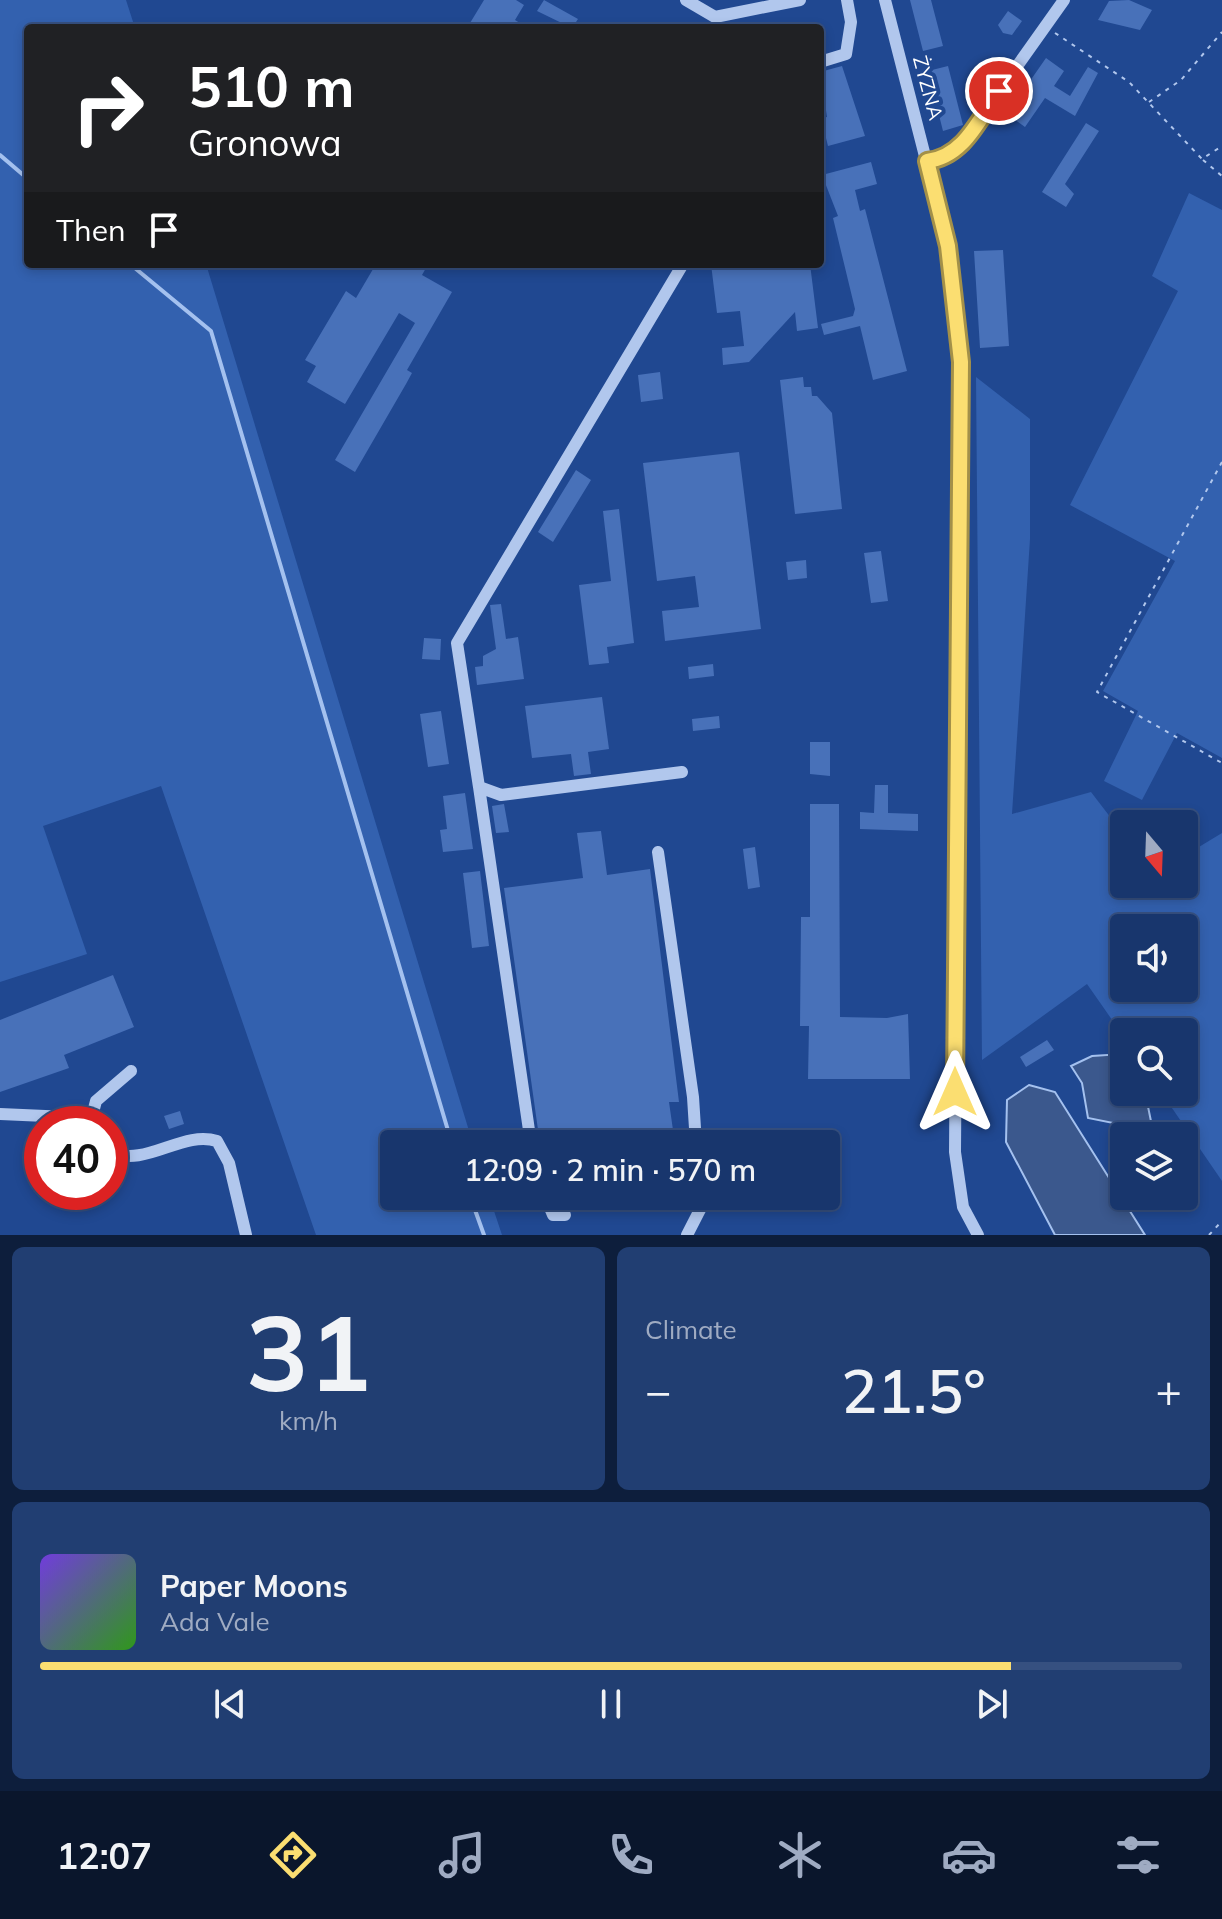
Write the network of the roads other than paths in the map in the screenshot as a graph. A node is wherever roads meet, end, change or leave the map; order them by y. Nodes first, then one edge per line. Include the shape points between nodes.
1 (686, 0) edge
2 (800, 0) edge
3 (847, 0) edge
4 (885, 0) edge
5 (1064, 0) edge
6 (779, 2) edge
7 (824, 61) edge
8 (927, 161) junction
9 (681, 268) edge
10 (682, 772) dead end
11 (479, 787) junction
12 (658, 852) dead end
13 (131, 1071) dead end
14 (94, 1106) edge
15 (0, 1114) edge
16 (24, 1115) edge
17 (529, 1130) edge
18 (695, 1130) edge
19 (128, 1154) edge
20 (551, 1210) edge
21 (700, 1210) edge
22 (565, 1215) dead end
23 (246, 1235) edge
24 (687, 1235) edge
25 (978, 1235) edge

1 - 6 street via 715,17
2 - 6 street
3 - 7 street via 851,22 846,54
4 - 8 street, ŻYZNA
5 - 8 street via 957,151
8 - 25 street, ŻYZNA via 948,246 961,362 955,1152 963,1207
9 - 11 street via 457,643
10 - 11 street via 501,795
11 - 17 street
12 - 18 street
13 - 14 street
15 - 16 street
19 - 23 street via 193,1139 217,1141 229,1163
20 - 22 street via 553,1215
21 - 24 street

